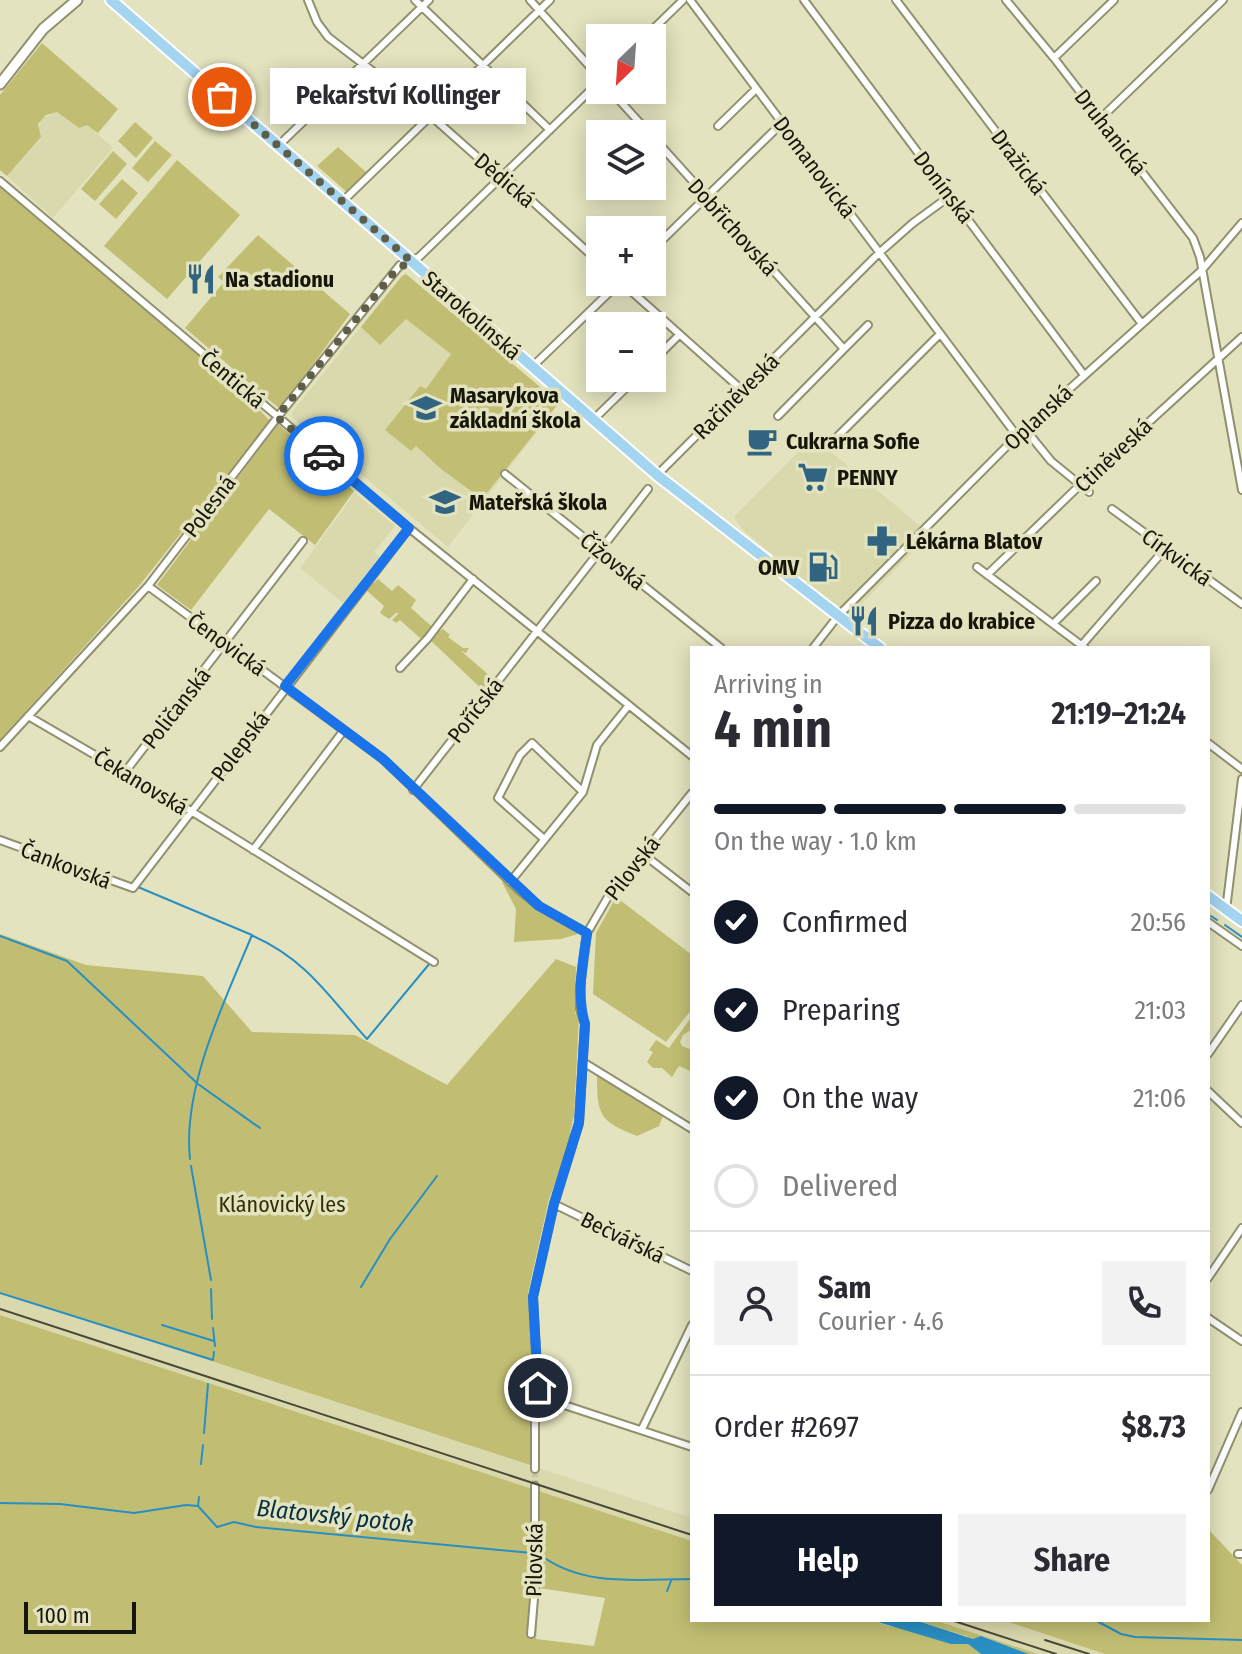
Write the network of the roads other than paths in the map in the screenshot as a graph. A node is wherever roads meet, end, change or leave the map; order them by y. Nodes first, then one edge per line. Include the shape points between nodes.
1 (77, 0) edge
2 (111, 0) edge
3 (308, 0) edge
4 (415, 0) edge
5 (429, 0) edge
6 (530, 0) edge
7 (550, 0) edge
8 (683, 0) edge
9 (690, 0) edge
10 (804, 0) edge
11 (896, 0) edge
12 (1006, 0) edge
13 (1114, 0) edge
14 (1223, 0) edge
15 (422, 7) junction
16 (539, 11) junction
17 (658, 24) edge
18 (1054, 58) junction
19 (363, 64) junction
20 (586, 64) edge
21 (482, 67) junction
22 (0, 84) edge
23 (756, 89) junction
24 (586, 94) edge
25 (623, 104) edge
26 (431, 116) junction
27 (1100, 119) junction
28 (637, 120) edge
29 (782, 123) junction
30 (718, 126) dead end
31 (550, 130) junction
32 (278, 146) junction
33 (666, 152) edge
34 (501, 178) junction
35 (0, 181) edge
36 (950, 196) junction
37 (706, 197) junction
38 (343, 201) junction
39 (1242, 223) edge
40 (666, 236) edge
41 (586, 250) edge
42 (879, 253) junction
43 (411, 261) junction
44 (1201, 271) junction
45 (606, 296) edge
46 (636, 296) edge
47 (815, 318) junction
48 (1142, 324) junction
49 (868, 325) dead end
50 (940, 334) junction
51 (679, 335) junction
52 (1242, 337) edge
53 (666, 348) edge
54 (844, 349) junction
55 (1218, 358) junction
56 (532, 367) junction
57 (1084, 375) junction
58 (742, 390) junction
59 (622, 392) edge
60 (778, 416) dead end
61 (277, 417) junction
62 (593, 420) junction
63 (1025, 429) junction
64 (1017, 436) junction
65 (829, 445) dead end
66 (1239, 453) edge
67 (505, 474) dead end
68 (657, 475) junction
69 (1080, 485) junction
70 (648, 489) dead end
71 (1242, 490) edge
72 (1089, 492) dead end
73 (1112, 509) dead end
74 (409, 528) junction
75 (303, 541) dead end
76 (1165, 549) junction
77 (601, 551) junction
78 (977, 567) dead end
79 (987, 575) junction
80 (473, 579) junction
81 (1096, 581) dead end
82 (148, 586) junction
83 (1242, 604) edge
84 (838, 616) junction
85 (1053, 624) junction
86 (538, 632) junction
87 (226, 643) junction
88 (719, 646) edge
89 (815, 646) edge
90 (877, 646) edge
91 (1081, 646) edge
92 (1083, 646) edge
93 (400, 668) dead end
94 (285, 686) junction
95 (629, 705) junction
96 (28, 716) junction
97 (344, 730) junction
98 (1210, 745) edge
99 (0, 747) edge
100 (690, 754) edge
101 (1242, 769) edge
102 (125, 772) junction
103 (1242, 779) edge
104 (413, 790) junction
105 (583, 792) junction
106 (690, 795) edge
107 (191, 811) junction
108 (544, 839) junction
109 (0, 840) edge
110 (253, 850) junction
111 (643, 854) junction
112 (510, 882) junction
113 (135, 885) joint
114 (690, 890) edge
115 (1210, 898) edge
116 (1226, 910) junction
117 (1242, 921) edge
118 (1210, 923) edge
119 (587, 933) junction
120 (1242, 946) edge
121 (434, 962) dead end
122 (1242, 1005) edge
123 (1210, 1051) edge
124 (583, 1062) junction
125 (1210, 1093) edge
126 (1242, 1123) edge
127 (690, 1128) edge
128 (554, 1204) junction
129 (1242, 1228) edge
130 (690, 1270) edge
131 (1210, 1275) edge
132 (1210, 1319) edge
133 (690, 1329) edge
134 (1242, 1341) edge
135 (538, 1388) junction
136 (1242, 1412) edge
137 (642, 1429) junction
138 (690, 1446) edge
139 (535, 1469) tunnel mouth
140 (1210, 1485) edge
141 (535, 1486) tunnel mouth
142 (531, 1634) dead end

1 - 22 street via 43,29
2 - 32 main road, Starokolínská
3 - 19 street, Dědická via 321,31
4 - 15 street
5 - 15 street
6 - 16 street
7 - 16 street
8 - 17 street
9 - 23 street, Domanovická
10 - 36 street, Donínská
11 - 48 street, Dražická
12 - 18 street, Druhanická
13 - 18 street
14 - 27 street
15 - 19 street
15 - 21 street
16 - 20 street
16 - 21 street
18 - 27 street, Druhanická
19 - 26 street, Dědická
19 - 32 street
21 - 26 street
21 - 31 street
23 - 29 street, Domanovická
23 - 30 street
24 - 31 street, Polesná
25 - 28 street, Dobřichovská
26 - 34 street, Dědická
26 - 38 street
27 - 44 street, Druhanická via 1193,238
29 - 37 street
29 - 42 street, Domanovická
31 - 34 street, Polesná
32 - 38 main road, Starokolínská
33 - 37 street, Dobřichovská
34 - 41 street, Dědická
34 - 43 street, Polesná
35 - 61 street, Čentická
36 - 42 street, Račiněveská
36 - 57 street, Donínská
37 - 40 street
37 - 47 street, Dobřichovská
38 - 43 main road, Starokolínská
39 - 44 street, Oplanská
42 - 47 street, Račiněveská
42 - 50 street, Domanovická
43 - 56 main road, Starokolínská
43 - 61 street, Polesná via 396,270
44 - 48 street, Oplanská
44 - 55 street, Druhanická
45 - 56 street
46 - 51 street
47 - 54 street
47 - 58 street, Račiněveská
48 - 57 street, Oplanská
49 - 54 street, Račiněveská
50 - 64 street, Domanovická
50 - 65 street
51 - 53 street
51 - 58 street
52 - 55 street, Ctiněveská
54 - 60 street, Račiněveská
55 - 66 street, Druhanická
55 - 69 street, Ctiněveská
56 - 62 main road, Starokolínská
57 - 63 street, Oplanská
58 - 68 street, Račiněveská
59 - 62 street
61 - 74 street, Čentická
61 - 82 street, Polesná
62 - 68 main road, Starokolínská
63 - 64 street, Oplanská
63 - 69 street
64 - 84 street, Oplanská
66 - 71 street, Druhanická
67 - 77 street, Čížovská
68 - 84 main road, Starokolínská
69 - 72 street
69 - 79 street, Ctiněveská
70 - 77 street, Poříčská
73 - 76 street, Církvická
74 - 80 street, Čentická
74 - 94 street, Polepská
75 - 87 street, Poličanská
76 - 83 street, Církvická
76 - 92 street
77 - 86 street, Poříčská
77 - 88 street, Čížovská
78 - 79 street
79 - 85 street
80 - 86 street, Čentická
80 - 93 street
81 - 85 street
82 - 87 street, Čenovická
82 - 96 street, Polesná
84 - 89 street
84 - 90 main road, Starokolínská
85 - 91 street
86 - 95 street, Čentická
86 - 104 street, Poříčská
87 - 94 street, Čenovická
87 - 102 street, Poličanská
94 - 97 street, Čenovická
94 - 107 street, Polepská
95 - 100 street, Čentická
95 - 105 street via 597,745
96 - 99 street, Polesná
96 - 102 street, Čekanovská
97 - 104 street, Čenovická
97 - 110 street
98 - 101 street
102 - 107 street, Čekanovská
103 - 116 street
104 - 112 street, Čenovická
105 - 108 street
105 - 108 street via 532,743 520,755 498,798
106 - 111 street, Pilovská
107 - 110 street, Čekanovská
107 - 113 street, Polepská
108 - 112 street
109 - 113 street, Čankovská
110 - 121 street, Čekanovská
111 - 114 street
111 - 119 street, Pilovská
112 - 119 street, Čenovická
115 - 116 main road
116 - 117 main road
118 - 120 street
119 - 124 street, Pilovská via 580,994
122 - 123 street
124 - 127 street
124 - 128 street, Pilovská via 579,1123
125 - 126 street
128 - 130 street, Bečvářská
128 - 135 street, Pilovská via 533,1297
129 - 131 street
132 - 134 street
133 - 137 street
135 - 137 street via 546,1399
135 - 139 street, Pilovská
136 - 140 street
137 - 138 street
141 - 142 street, Pilovská

